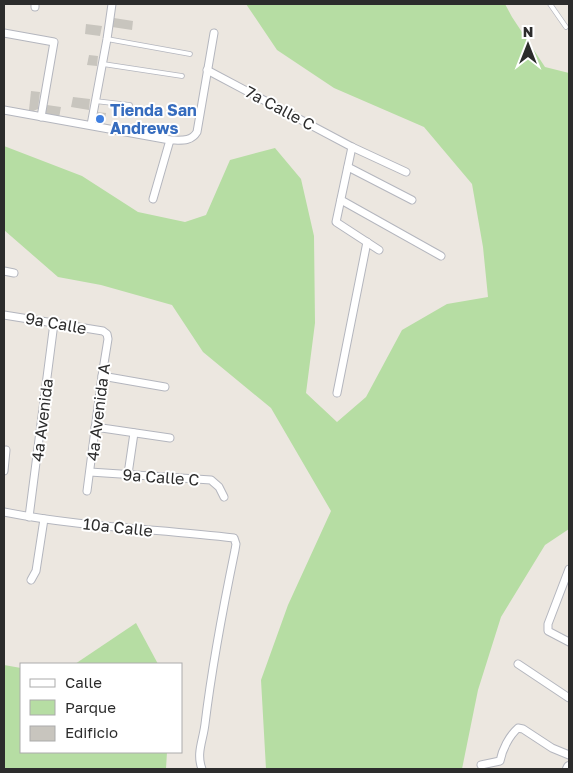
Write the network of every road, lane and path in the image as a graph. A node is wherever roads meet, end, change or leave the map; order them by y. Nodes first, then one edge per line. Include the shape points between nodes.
1 (112, 4) edge
2 (550, 4) edge
3 (566, 27) dead end
4 (214, 32) dead end
5 (4, 33) edge
6 (107, 39) junction
7 (4, 42) edge
8 (190, 54) dead end
9 (102, 64) junction
10 (207, 70) junction
11 (182, 76) dead end
12 (95, 101) junction
13 (130, 105) dead end
14 (4, 110) edge
15 (41, 117) junction
16 (91, 125) junction
17 (170, 140) junction
18 (352, 147) junction
19 (348, 167) junction
20 (406, 172) dead end
21 (153, 199) dead end
22 (340, 200) junction
23 (412, 200) dead end
24 (366, 242) junction
25 (379, 250) dead end
26 (441, 256) dead end
27 (4, 271) edge
28 (14, 273) dead end
29 (4, 314) edge
30 (54, 324) junction
31 (107, 334) joint
32 (102, 376) junction
33 (165, 386) dead end
34 (337, 393) dead end
35 (95, 427) junction
36 (134, 433) junction
37 (170, 438) dead end
38 (6, 450) dead end
39 (4, 471) edge
40 (90, 472) junction
41 (128, 474) junction
42 (87, 491) dead end
43 (224, 497) dead end
44 (4, 512) edge
45 (29, 517) junction
46 (44, 519) junction
47 (569, 569) edge
48 (32, 580) dead end
49 (569, 642) edge
50 (518, 664) dead end
51 (569, 698) edge
52 (569, 755) edge
53 (481, 765) dead end
54 (499, 765) edge
55 (202, 769) edge

1 - 6 street
2 - 3 lane
4 - 10 street
5 - 7 street
5 - 15 street via 54,42
6 - 8 lane
6 - 9 street
9 - 11 lane
9 - 12 street
10 - 17 street via 197,132 186,140
10 - 18 street, 7a Calle C
12 - 13 lane
12 - 16 street
14 - 15 street
15 - 16 street
16 - 17 street
17 - 21 street
18 - 19 street
18 - 20 street, 7a Calle C
19 - 22 street
19 - 23 street
22 - 24 street via 336,222
22 - 26 street
24 - 25 street
24 - 34 street
27 - 28 street
29 - 30 street, 9a Calle
30 - 31 street, 9a Calle
30 - 45 street, 4a Avenida
31 - 32 street, 4a Avenida A
32 - 33 street
32 - 35 street, 4a Avenida A
35 - 36 street
35 - 40 street, 4a Avenida A
36 - 37 street
36 - 41 street
38 - 39 street
40 - 41 street, 9a Calle C
40 - 42 street, 4a Avenida A
41 - 43 street, 9a Calle C via 211,480
44 - 45 street, 10a Calle
45 - 46 street, 10a Calle
46 - 48 street
46 - 55 street, 10a Calle via 234,538 236,544 198,755
47 - 49 street via 548,624 551,634
50 - 51 street
52 - 54 street via 518,728 501,754
53 - 54 street

